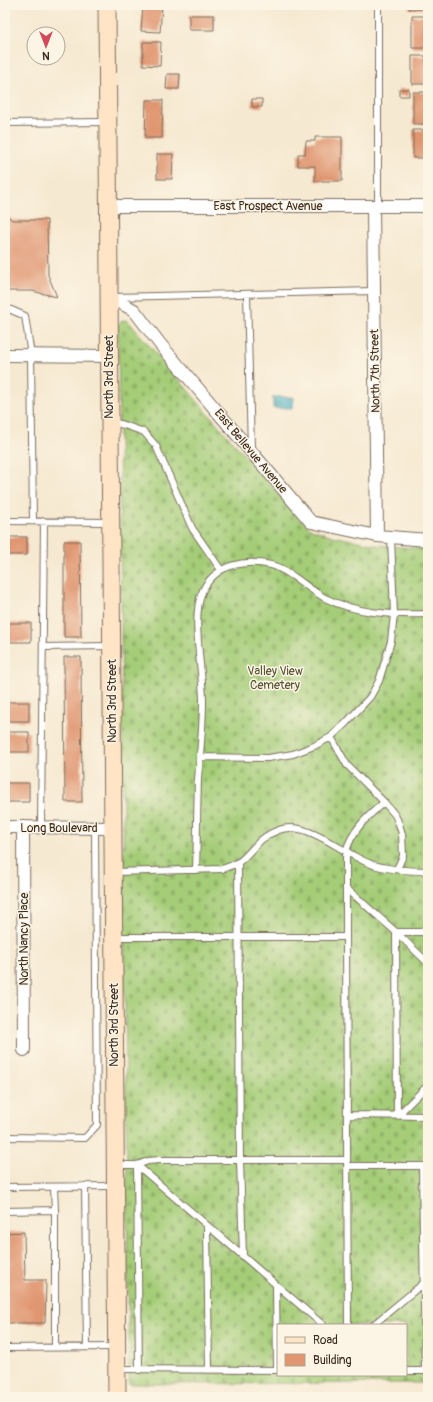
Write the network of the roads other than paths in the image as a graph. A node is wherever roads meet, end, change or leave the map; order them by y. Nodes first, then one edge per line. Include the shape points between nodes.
1 (107, 5) edge
2 (378, 5) edge
3 (108, 122) junction
4 (5, 123) edge
5 (109, 206) junction
6 (376, 206) junction
7 (428, 206) edge
8 (374, 291) junction
9 (247, 294) junction
10 (109, 297) junction
11 (5, 309) edge
12 (5, 355) edge
13 (31, 355) junction
14 (109, 356) junction
15 (110, 422) junction
16 (251, 452) junction
17 (5, 521) edge
18 (33, 521) junction
19 (44, 521) junction
20 (111, 522) junction
21 (377, 536) junction
22 (391, 537) junction
23 (428, 540) edge
24 (221, 570) junction
25 (428, 614) edge
26 (394, 615) junction
27 (111, 646) junction
28 (43, 647) junction
29 (331, 737) junction
30 (200, 757) junction
31 (384, 802) junction
32 (5, 827) edge
33 (23, 827) junction
34 (41, 827) junction
35 (95, 828) junction
36 (113, 828) junction
37 (346, 851) junction
38 (238, 862) junction
39 (397, 869) junction
40 (196, 870) junction
41 (428, 870) edge
42 (113, 872) junction
43 (346, 888) junction
44 (396, 932) junction
45 (428, 932) edge
46 (238, 936) junction
47 (114, 937) junction
48 (346, 937) junction
49 (428, 963) edge
50 (24, 1050) dead end
51 (428, 1085) edge
52 (347, 1115) junction
53 (397, 1116) junction
54 (428, 1116) edge
55 (5, 1137) edge
56 (240, 1160) junction
57 (347, 1163) junction
58 (116, 1164) junction
59 (137, 1165) junction
60 (425, 1166) edge
61 (85, 1186) junction
62 (116, 1186) junction
63 (5, 1187) edge
64 (54, 1187) junction
65 (55, 1210) junction
66 (5, 1211) edge
67 (208, 1226) junction
68 (242, 1256) junction
69 (426, 1281) edge
70 (276, 1285) junction
71 (322, 1324) edge
72 (348, 1324) edge
73 (374, 1324) edge
74 (86, 1346) junction
75 (117, 1346) junction
76 (55, 1347) junction
77 (5, 1348) edge
78 (117, 1369) junction
79 (139, 1370) junction
80 (209, 1370) junction
81 (277, 1370) edge
82 (407, 1371) edge
83 (427, 1371) edge
84 (117, 1397) edge

1 - 3 main road, North 3rd Street
2 - 6 lane
3 - 4 lane
3 - 5 main road, North 3rd Street
5 - 6 street, East Prospect Avenue
5 - 10 main road, North 3rd Street
6 - 7 street, East Prospect Avenue
6 - 8 street, North 7th Street
8 - 9 lane
8 - 21 street, North 7th Street
9 - 10 lane
9 - 16 lane
10 - 14 main road, North 3rd Street
10 - 16 street, East Bellevue Avenue via 134,310
11 - 13 lane via 25,316
12 - 13 street
13 - 14 street
13 - 18 lane
14 - 15 main road, North 3rd Street
15 - 20 main road, North 3rd Street
15 - 24 lane via 144,432 156,446 192,528
16 - 21 street, East Bellevue Avenue via 311,522
17 - 18 lane
18 - 19 lane
19 - 20 lane
19 - 28 lane
20 - 27 main road, North 3rd Street
21 - 22 street, East Bellevue Avenue
22 - 23 street, East Bellevue Avenue
22 - 26 lane
24 - 26 lane via 243,562 273,566 326,598 376,614
24 - 30 lane via 209,580 198,607 203,700
25 - 26 lane
26 - 29 lane via 391,641 379,681 370,697
27 - 28 lane
27 - 36 main road, North 3rd Street
28 - 34 lane
29 - 30 lane via 293,754 268,758
29 - 31 lane via 347,766
30 - 40 lane
31 - 37 lane via 357,827
31 - 39 lane via 395,815 402,834 403,856
32 - 33 street, Long Boulevard
33 - 34 street, Long Boulevard
33 - 50 street, North Nancy Place
34 - 35 street, Long Boulevard
35 - 36 street, Long Boulevard
35 - 55 lane via 97,1125 85,1138
36 - 42 main road, North 3rd Street
37 - 38 lane via 300,828 280,829 264,836
37 - 39 lane via 373,864
37 - 43 lane
38 - 40 lane via 222,869
38 - 46 lane
39 - 41 lane
40 - 42 lane
42 - 47 main road, North 3rd Street
43 - 44 lane
43 - 48 lane
44 - 45 lane
44 - 49 lane
44 - 53 lane
46 - 47 lane
46 - 48 lane
46 - 56 lane
47 - 58 main road, North 3rd Street
48 - 52 lane
51 - 53 lane
52 - 53 lane
52 - 57 lane
53 - 54 lane
56 - 57 lane
56 - 59 lane via 160,1160
56 - 68 lane
57 - 60 lane
57 - 72 lane
58 - 59 lane
58 - 62 main road, North 3rd Street
59 - 67 lane
59 - 79 lane
60 - 69 lane
61 - 62 lane
61 - 64 lane
61 - 74 lane
62 - 75 main road, North 3rd Street
63 - 64 lane
64 - 65 lane
65 - 66 lane
65 - 76 lane
67 - 68 lane
67 - 80 lane
68 - 70 lane
69 - 73 lane
69 - 83 lane
70 - 71 lane
70 - 81 lane
74 - 75 lane
74 - 76 lane
75 - 78 main road, North 3rd Street
76 - 77 lane
78 - 79 lane
78 - 84 main road, North 3rd Street
79 - 80 lane
80 - 81 lane
82 - 83 lane

